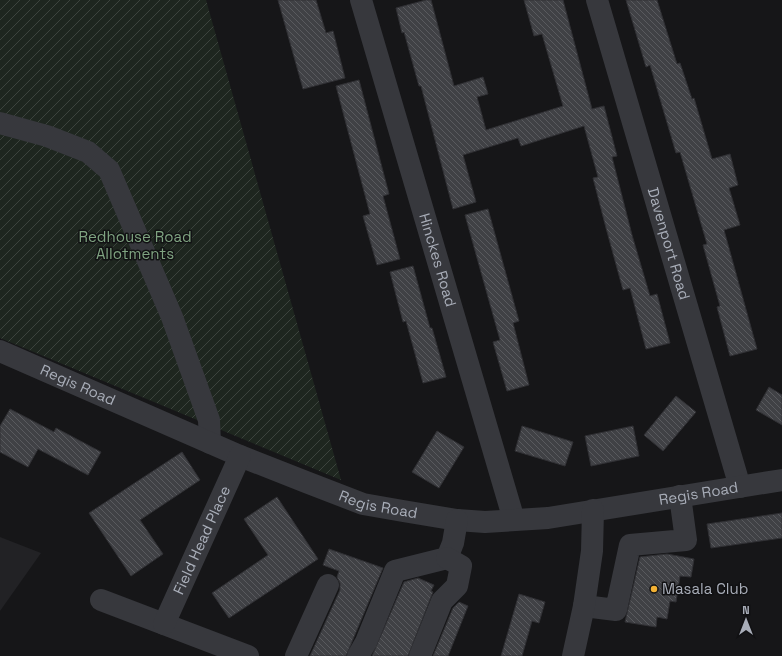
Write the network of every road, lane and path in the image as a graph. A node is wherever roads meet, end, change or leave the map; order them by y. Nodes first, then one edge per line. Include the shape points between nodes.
1 (361, 0) edge
2 (597, 0) edge
3 (0, 123) edge
4 (0, 351) edge
5 (210, 443) junction
6 (240, 456) junction
7 (782, 480) edge
8 (740, 487) junction
9 (680, 496) junction
10 (593, 510) junction
11 (457, 520) junction
12 (514, 520) junction
13 (447, 558) junction
14 (328, 585) dead end
15 (101, 600) dead end
16 (584, 606) junction
17 (164, 624) junction
18 (247, 656) edge
19 (296, 656) edge
20 (358, 656) edge
21 (420, 656) edge
22 (573, 656) edge

1 - 12 street, Hinckes Road
2 - 8 street, Davenport Road
3 - 5 street via 47,136 88,152 109,170 172,317 209,420
4 - 5 street, Regis Road
5 - 6 street, Regis Road
6 - 11 street, Regis Road via 363,504
6 - 17 street, Field Head Place
7 - 8 street, Regis Road
8 - 9 street, Regis Road
9 - 10 street, Regis Road
9 - 16 street via 686,540 630,545 616,610
10 - 12 street, Regis Road via 548,518
10 - 16 street via 592,551
11 - 12 street, Regis Road
11 - 13 street
13 - 20 street via 395,571
13 - 21 street via 461,566 457,586 442,601
14 - 19 street
15 - 17 street
16 - 22 street
17 - 18 street

